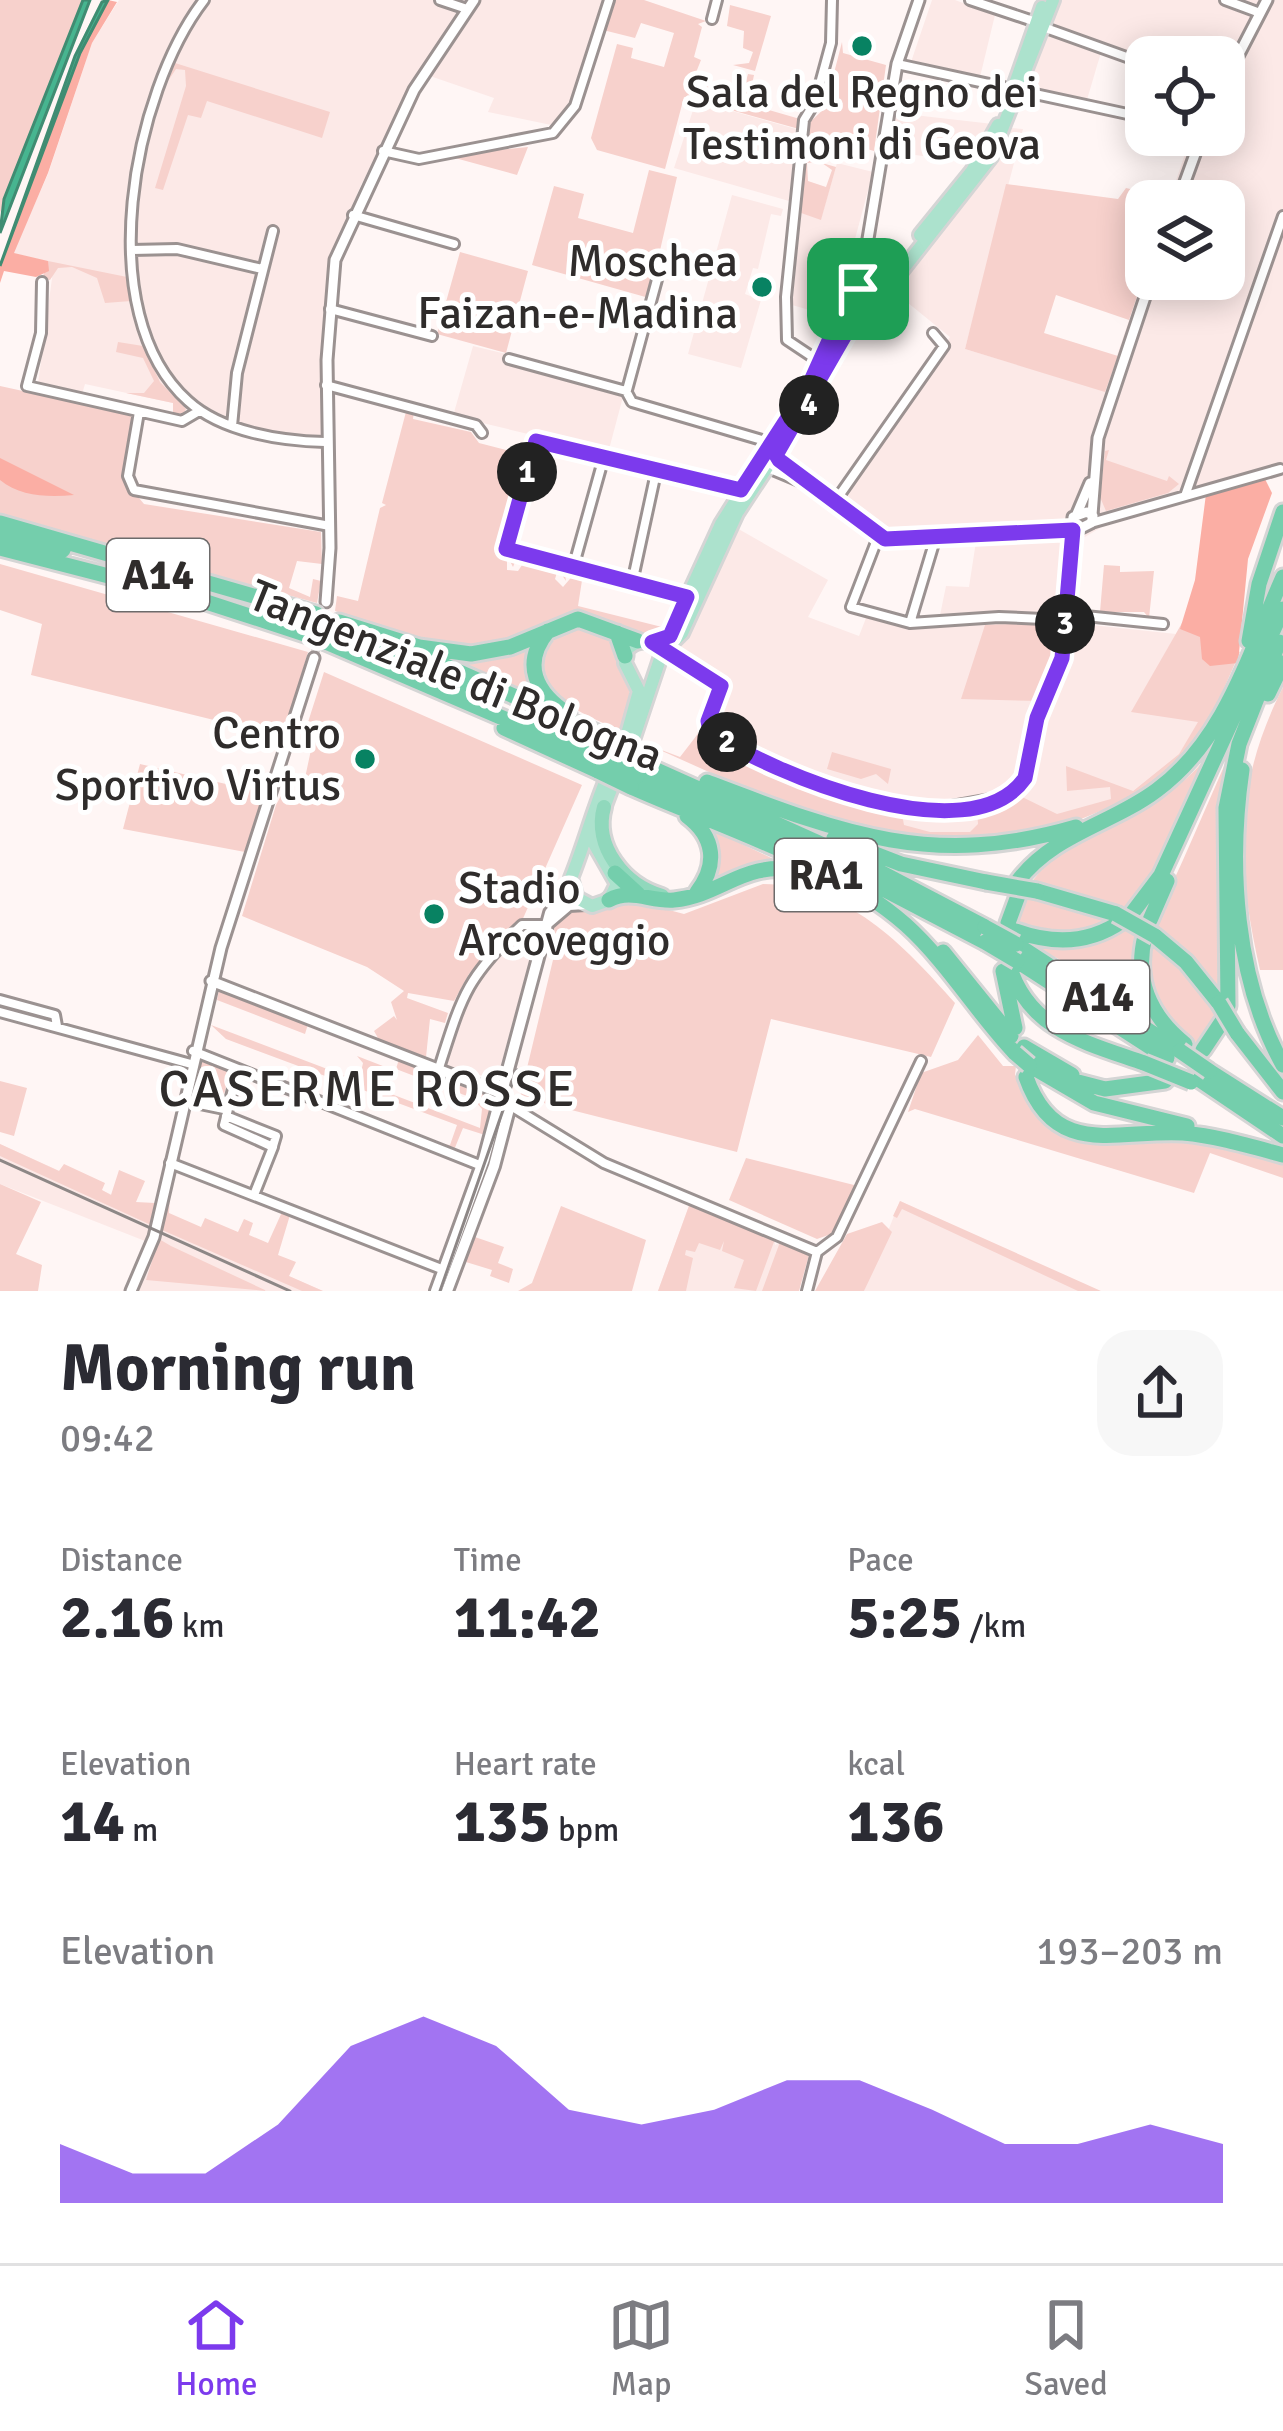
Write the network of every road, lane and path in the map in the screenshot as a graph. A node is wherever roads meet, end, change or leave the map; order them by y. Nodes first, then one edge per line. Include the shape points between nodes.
1 (204, 0) edge
2 (441, 0) edge
3 (609, 0) edge
4 (717, 0) edge
5 (832, 0) edge
6 (919, 0) edge
7 (970, 0) edge
8 (1049, 0) edge
9 (1225, 0) edge
10 (1267, 0) edge
11 (471, 4) edge
12 (1260, 13) junction
13 (459, 19) junction
14 (712, 19) dead end
15 (1039, 25) junction
16 (1245, 42) edge
17 (1125, 56) edge
18 (897, 64) junction
19 (1017, 90) junction
20 (1125, 113) edge
21 (383, 151) junction
22 (352, 214) junction
23 (1283, 217) edge
24 (272, 230) dead end
25 (454, 244) dead end
26 (132, 250) junction
27 (262, 269) junction
28 (658, 276) dead end
29 (43, 282) dead end
30 (1144, 300) edge
31 (862, 303) junction
32 (329, 308) junction
33 (933, 333) dead end
34 (432, 336) dead end
35 (509, 359) dead end
36 (821, 362) junction
37 (326, 385) junction
38 (626, 391) junction
39 (199, 411) junction
40 (139, 412) junction
41 (232, 426) junction
42 (482, 433) dead end
43 (326, 442) junction
44 (770, 455) junction
45 (604, 457) junction
46 (657, 468) junction
47 (1280, 469) dead end
48 (741, 490) junction
49 (1185, 496) junction
50 (833, 504) junction
51 (1283, 512) edge
52 (1081, 522) junction
53 (0, 523) edge
54 (330, 526) junction
55 (0, 534) edge
56 (878, 537) junction
57 (935, 540) junction
58 (0, 548) edge
59 (0, 558) edge
60 (573, 568) junction
61 (1283, 577) edge
62 (632, 583) junction
63 (687, 597) junction
64 (1283, 609) edge
65 (1066, 617) junction
66 (910, 623) junction
67 (1163, 624) dead end
68 (553, 626) junction
69 (322, 631) junction
70 (617, 633) junction
71 (1281, 638) edge
72 (651, 646) junction
73 (625, 656) junction
74 (1283, 663) edge
75 (1244, 668) junction
76 (643, 676) junction
77 (1242, 698) junction
78 (612, 755) junction
79 (1244, 757) junction
80 (641, 775) junction
81 (707, 782) junction
82 (604, 807) junction
83 (1102, 820) junction
84 (740, 821) junction
85 (578, 865) junction
86 (609, 867) junction
87 (1022, 888) junction
88 (571, 889) junction
89 (640, 895) junction
90 (690, 896) junction
91 (865, 896) junction
92 (609, 900) junction
93 (586, 904) junction
94 (1124, 916) junction
95 (540, 923) junction
96 (1150, 931) junction
97 (1002, 939) junction
98 (212, 981) junction
99 (0, 1000) edge
100 (0, 1012) edge
101 (1228, 1017) junction
102 (57, 1026) junction
103 (1018, 1050) junction
104 (192, 1058) junction
105 (921, 1061) dead end
106 (1195, 1062) junction
107 (1283, 1065) edge
108 (439, 1068) junction
109 (238, 1069) junction
110 (1160, 1079) dead end
111 (1283, 1092) edge
112 (182, 1100) junction
113 (504, 1101) junction
114 (225, 1113) junction
115 (1268, 1114) edge
116 (1283, 1136) edge
117 (1283, 1155) edge
118 (169, 1163) junction
119 (482, 1166) junction
120 (254, 1195) junction
121 (817, 1252) junction
122 (450, 1269) junction
123 (131, 1291) edge
124 (436, 1291) edge
125 (447, 1291) edge
126 (807, 1291) edge

1 - 26 street via 168,62 146,127
2 - 11 street
2 - 13 street
3 - 21 street via 575,106 556,131 418,159
4 - 14 street
5 - 36 street via 831,44 804,120 785,313 787,340
6 - 18 street
7 - 15 street
8 - 15 main road
9 - 12 street
10 - 12 street
11 - 13 street
12 - 16 street
13 - 21 street
15 - 17 street
15 - 19 main road
18 - 19 street
18 - 31 street
19 - 20 street
19 - 31 main road via 972,171
21 - 22 street
22 - 25 street
22 - 32 street via 332,270
23 - 49 street
24 - 27 street
26 - 27 street via 177,249
26 - 39 street via 153,352
27 - 41 street
28 - 38 street
29 - 40 street via 41,333 26,385
30 - 52 street via 1104,418
31 - 36 main road via 847,317 844,308
31 - 44 main road
32 - 34 street
32 - 37 street
33 - 50 street via 944,346
35 - 38 street
36 - 44 main road
37 - 42 street
37 - 43 street
38 - 44 street via 632,402
39 - 40 street via 185,421
39 - 41 street
40 - 54 street via 128,476 134,490
41 - 43 street
43 - 54 street
44 - 48 main road
44 - 50 street
44 - 72 main road via 682,633
45 - 46 street
45 - 60 street
45 - 60 street via 536,441 506,549
46 - 48 street
46 - 62 street
47 - 49 street
48 - 63 main road
49 - 52 street
50 - 56 street
51 - 75 highway
52 - 57 street
52 - 65 street
53 - 69 highway, Tangenziale di Bologna / RA1
54 - 69 street
55 - 69 highway, A14 via 199,586
56 - 57 street
56 - 66 street via 850,605
57 - 66 street
58 - 69 highway, A14
59 - 69 highway, Tangenziale di Bologna / RA1 via 202,611
60 - 62 street
61 - 75 highway
62 - 63 street
63 - 72 main road via 670,636
64 - 77 highway
65 - 66 street
65 - 67 street
65 - 72 street via 1060,668 1037,718 1025,778 1008,796 973,806 848,796 773,766 709,730 722,688
68 - 69 highway via 509,647 463,654
68 - 70 highway via 584,619
68 - 78 highway via 535,654 537,684
69 - 78 highway, A14
69 - 78 highway, Tangenziale di Bologna / RA1
69 - 98 street
70 - 72 highway
70 - 73 highway
71 - 96 highway
71 - 101 highway via 1230,777 1223,859
72 - 73 main road
72 - 76 main road via 660,668
73 - 76 main road
74 - 79 highway
75 - 83 highway via 1214,729 1182,769
76 - 78 main road
77 - 87 highway via 1182,780 1053,855
77 - 94 highway via 1161,875
78 - 80 highway, A14, bridge
78 - 80 highway, Tangenziale di Bologna / RA1, bridge
78 - 82 main road
78 - 85 main road
79 - 101 highway via 1230,846 1239,973
79 - 107 highway via 1235,841 1240,909 1256,1000
80 - 81 highway, Tangenziale di Bologna / RA1
80 - 84 highway, A14
80 - 90 highway via 706,835 711,865
80 - 91 highway, Tangenziale di Bologna / RA1
80 - 97 highway, A14 via 886,874
81 - 83 highway via 845,833 916,847 1003,844
81 - 87 highway, Tangenziale di Bologna / RA1, bridge via 879,857
82 - 86 main road via 592,833
82 - 90 highway via 598,830 606,850 643,889
83 - 87 highway via 1043,854
84 - 97 highway, A14
84 - 103 highway via 896,907 941,949
85 - 86 main road
85 - 88 main road
86 - 89 highway
86 - 92 main road via 616,890
87 - 94 highway, Tangenziale di Bologna / RA1
87 - 97 highway
88 - 93 main road
88 - 95 main road
89 - 90 highway
89 - 92 highway
90 - 91 highway via 778,867
91 - 103 highway, Tangenziale di Bologna / RA1 via 922,941
92 - 93 main road
93 - 95 main road
94 - 96 highway, Tangenziale di Bologna / RA1, bridge
94 - 97 highway via 1096,936 1070,941
95 - 108 street via 523,925 473,974
95 - 113 main road
96 - 101 highway, Tangenziale di Bologna / RA1
96 - 106 highway via 1141,966 1148,999
97 - 103 highway
97 - 106 highway, A14
97 - 106 highway, bridge via 1023,998 1045,1022 1144,1063
98 - 104 street
98 - 108 street
99 - 102 street via 55,1015
100 - 102 street
101 - 106 highway
101 - 111 highway, Tangenziale di Bologna / RA1
102 - 104 street
103 - 110 highway via 1085,1079
103 - 117 highway, Tangenziale di Bologna / RA1 via 1094,1102
103 - 117 highway via 1040,1106 1076,1133 1190,1134
104 - 109 street
104 - 112 street
105 - 121 street via 841,1230
106 - 115 highway, A14
108 - 113 street
109 - 114 street
109 - 119 street
112 - 114 street
112 - 118 street
113 - 119 main road
113 - 121 street via 604,1163
113 - 122 main road via 494,1166
114 - 120 street via 226,1127 273,1147
115 - 116 highway, A14
118 - 120 street
118 - 123 street via 151,1250
119 - 122 main road
120 - 122 street
121 - 126 street
122 - 124 main road
122 - 125 main road

